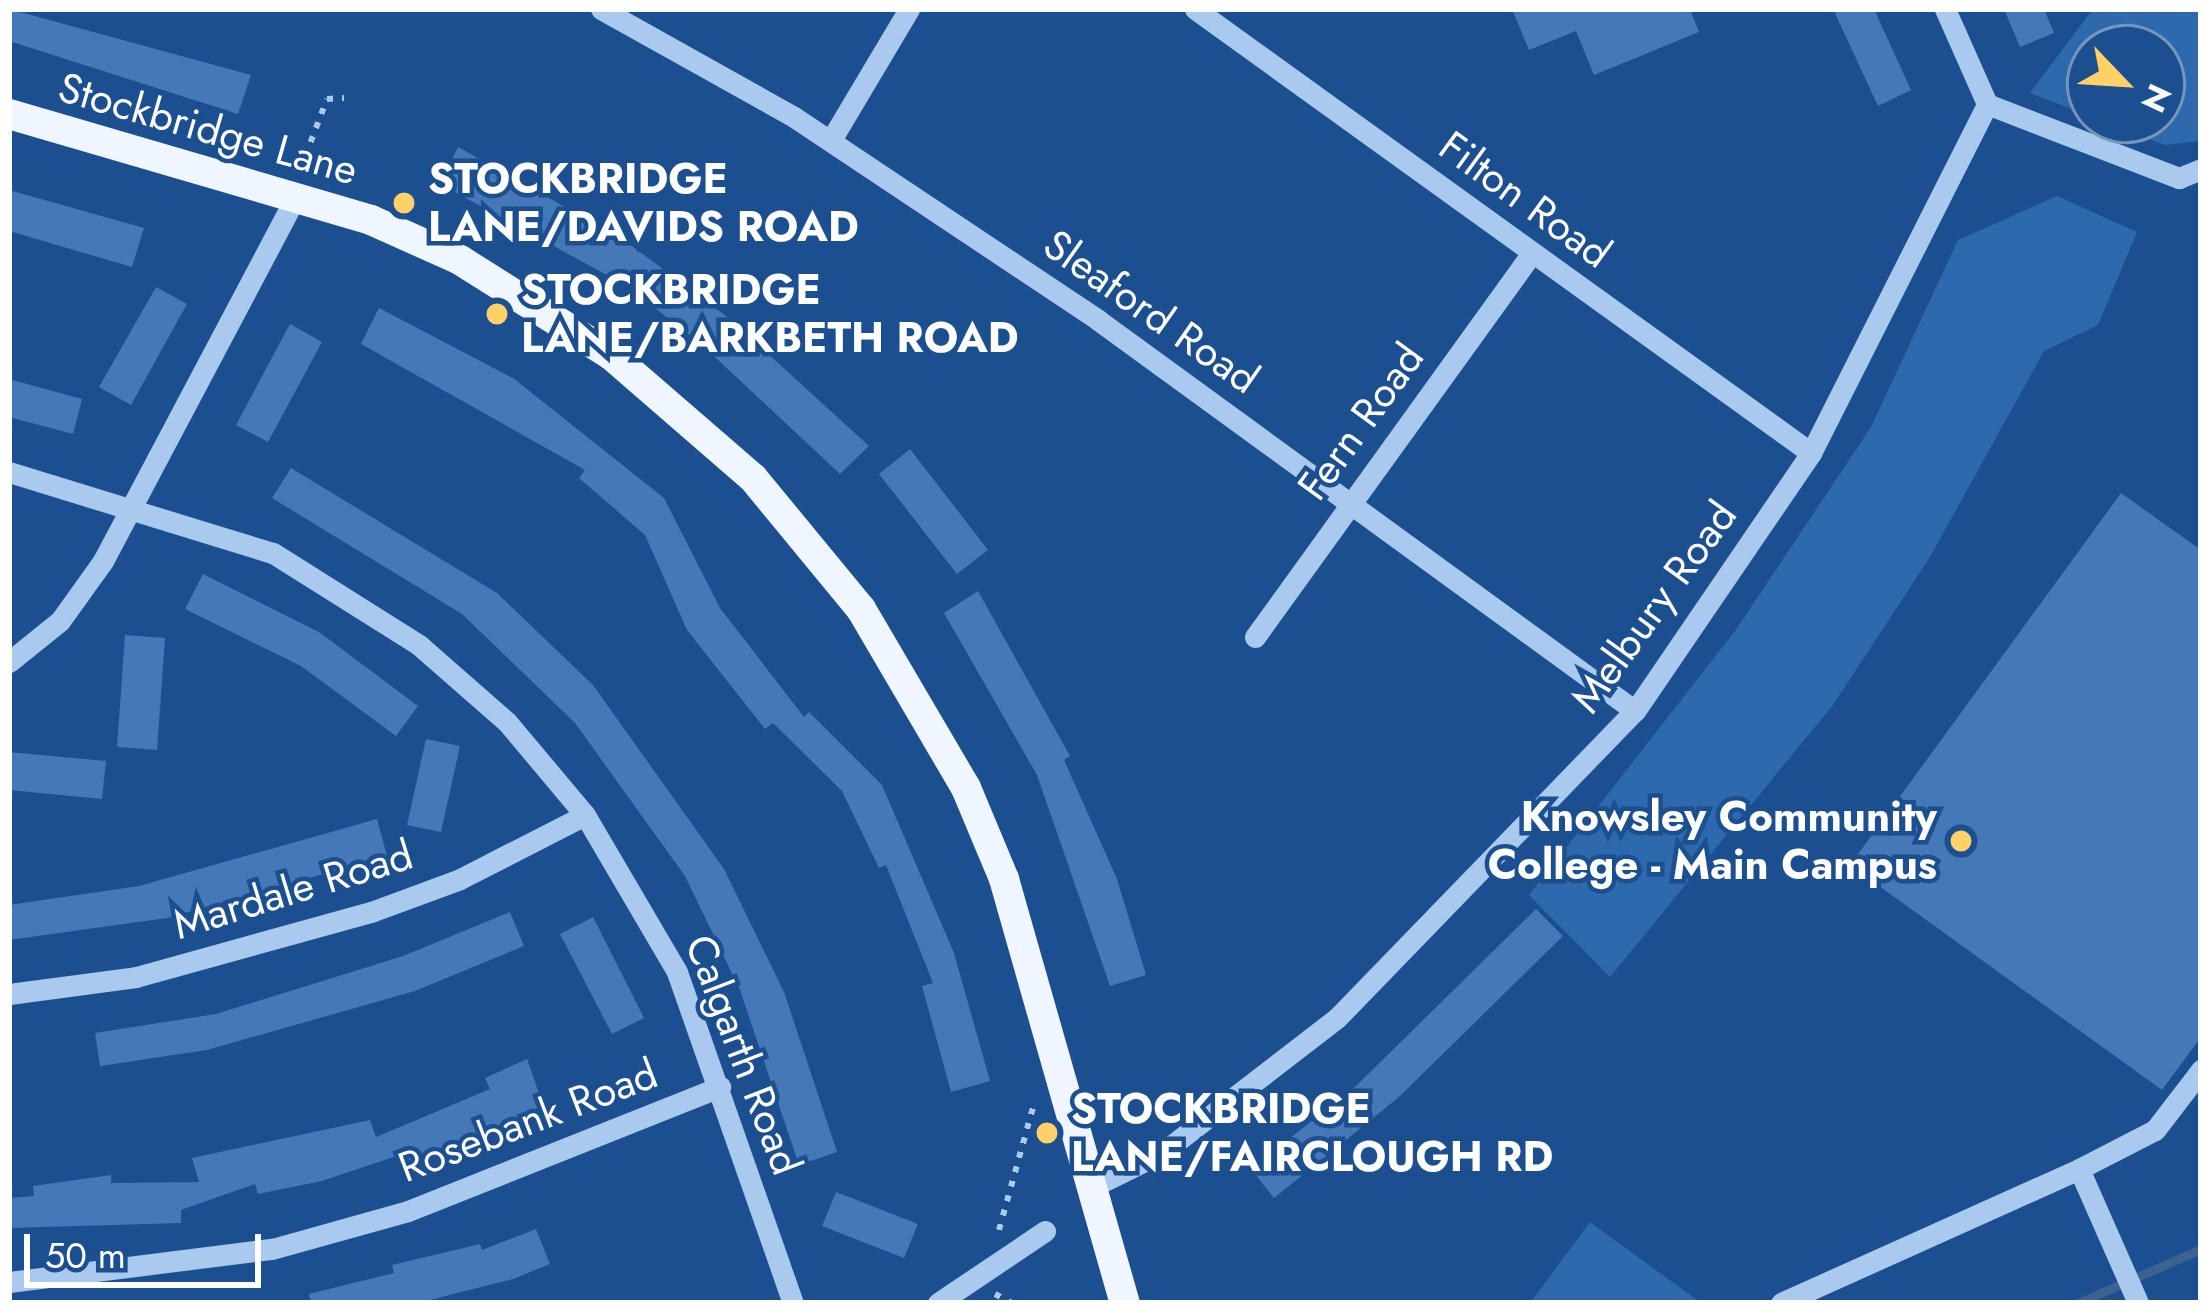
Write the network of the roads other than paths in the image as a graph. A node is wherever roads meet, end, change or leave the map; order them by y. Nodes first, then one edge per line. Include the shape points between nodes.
1 (602, 9) edge
2 (909, 9) edge
3 (1195, 9) edge
4 (1945, 9) edge
5 (1987, 104) junction
6 (9, 114) edge
7 (831, 140) junction
8 (2201, 169) edge
9 (293, 202) junction
10 (1532, 253) junction
11 (1810, 453) junction
12 (9, 472) edge
13 (132, 503) junction
14 (1350, 503) junction
15 (1255, 637) dead end
16 (9, 662) edge
17 (1635, 711) junction
18 (585, 815) junction
19 (9, 994) edge
20 (2201, 1070) edge
21 (720, 1087) junction
22 (2079, 1168) junction
23 (1092, 1187) junction
24 (1045, 1231) dead end
25 (9, 1282) edge
26 (793, 1303) edge
27 (938, 1303) edge
28 (1125, 1303) edge
29 (1780, 1303) edge
30 (2138, 1303) edge

1 - 7 street, Sleaford Road
2 - 7 street
3 - 10 street, Filton Road
4 - 5 street
5 - 8 street via 2179,178
5 - 11 street, Melbury Road
6 - 9 main road, Stockbridge Lane
7 - 14 street, Sleaford Road
9 - 13 street
9 - 23 main road, Stockbridge Lane via 371,220 538,306 676,406 795,524 896,662 966,788 1004,879
10 - 11 street, Filton Road
10 - 14 street, Fern Road
11 - 17 street, Melbury Road
12 - 13 street, Calgarth Road
13 - 16 street via 60,621
13 - 18 street, Calgarth Road via 273,553 401,633 507,722
14 - 15 street, Fern Road
14 - 17 street, Sleaford Road
17 - 23 street, Melbury Road via 1337,1018 1162,1152
18 - 19 street, Mardale Road via 460,879 370,912 136,977
18 - 21 street, Calgarth Road via 677,973
20 - 22 street via 2155,1130
21 - 25 street, Rosebank Road via 408,1211 272,1249
21 - 26 street, Calgarth Road
22 - 29 street
22 - 30 street
23 - 28 main road, Stockbridge Lane
24 - 27 street

